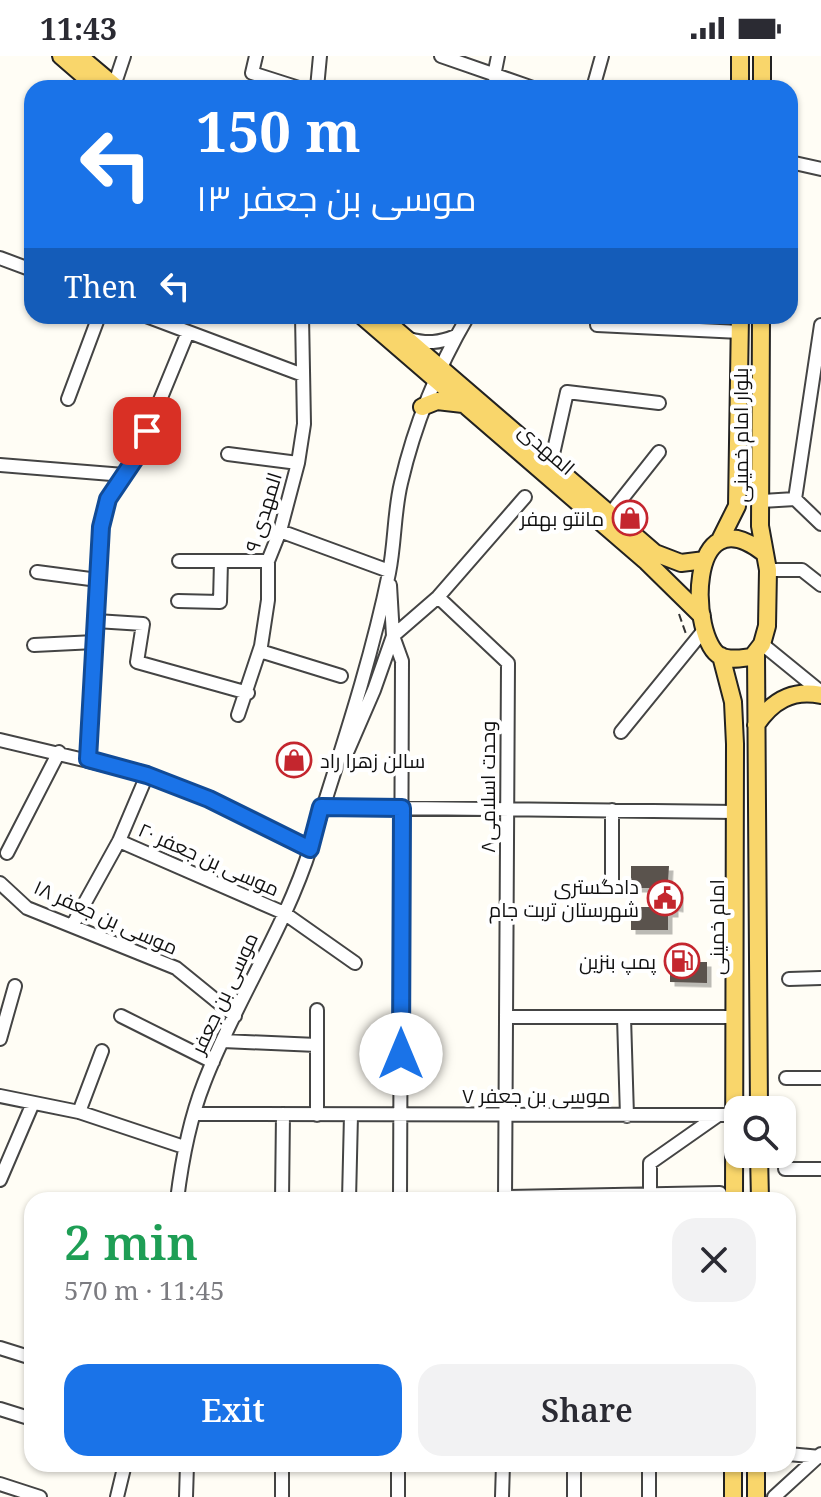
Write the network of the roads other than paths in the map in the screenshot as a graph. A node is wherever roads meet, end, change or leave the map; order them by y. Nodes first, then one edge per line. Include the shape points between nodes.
1 (61, 56) edge
2 (79, 56) edge
3 (124, 56) edge
4 (256, 56) edge
5 (320, 56) edge
6 (441, 56) edge
7 (498, 56) edge
8 (602, 56) edge
9 (740, 56) edge
10 (762, 56) edge
11 (494, 76) junction
12 (99, 80) edge
13 (103, 80) edge
14 (113, 80) edge
15 (274, 80) edge
16 (318, 80) edge
17 (507, 80) edge
18 (595, 80) edge
19 (740, 80) edge
20 (762, 80) edge
21 (798, 164) edge
22 (821, 169) edge
23 (0, 258) edge
24 (24, 267) edge
25 (96, 324) edge
26 (167, 324) edge
27 (302, 324) edge
28 (373, 324) edge
29 (389, 324) edge
30 (463, 324) edge
31 (740, 324) edge
32 (761, 324) edge
33 (597, 325) dead end
34 (821, 325) edge
35 (188, 332) junction
36 (456, 336) junction
37 (407, 339) junction
38 (437, 372) junction
39 (303, 375) junction
40 (68, 399) dead end
41 (659, 403) dead end
42 (464, 404) junction
43 (422, 407) junction
44 (659, 452) dead end
45 (228, 454) dead end
46 (738, 457) junction
47 (760, 459) junction
48 (298, 463) junction
49 (551, 463) junction
50 (0, 465) edge
51 (124, 475) junction
52 (525, 497) dead end
53 (795, 499) junction
54 (761, 501) junction
55 (610, 514) junction
56 (821, 524) edge
57 (280, 531) junction
58 (720, 540) junction
59 (705, 560) junction
60 (179, 561) dead end
61 (221, 561) junction
62 (268, 561) junction
63 (766, 561) junction
64 (389, 571) junction
65 (37, 572) dead end
66 (98, 580) junction
67 (821, 585) edge
68 (438, 597) junction
69 (178, 601) dead end
70 (96, 621) junction
71 (703, 623) junction
72 (393, 636) junction
73 (95, 642) junction
74 (34, 645) dead end
75 (759, 648) junction
76 (260, 651) junction
77 (721, 656) junction
78 (341, 676) dead end
79 (248, 693) junction
80 (821, 693) edge
81 (238, 715) dead end
82 (756, 725) junction
83 (621, 732) dead end
84 (0, 740) edge
85 (735, 744) junction
86 (757, 744) junction
87 (59, 752) junction
88 (88, 759) junction
89 (147, 775) junction
90 (321, 807) junction
91 (402, 808) junction
92 (507, 809) junction
93 (612, 810) junction
94 (736, 812) junction
95 (119, 841) junction
96 (310, 849) junction
97 (7, 853) dead end
98 (0, 883) edge
99 (612, 886) dead end
100 (284, 913) junction
101 (72, 926) junction
102 (355, 963) dead end
103 (821, 978) edge
104 (789, 979) dead end
105 (15, 986) dead end
106 (317, 1010) dead end
107 (121, 1016) dead end
108 (235, 1016) junction
109 (506, 1017) junction
110 (624, 1017) junction
111 (735, 1017) junction
112 (0, 1039) edge
113 (223, 1041) junction
114 (317, 1045) junction
115 (102, 1051) dead end
116 (213, 1062) junction
117 (786, 1078) dead end
118 (821, 1078) edge
119 (0, 1096) edge
120 (735, 1096) edge
121 (759, 1096) edge
122 (33, 1103) junction
123 (79, 1112) junction
124 (194, 1114) junction
125 (283, 1114) junction
126 (317, 1115) junction
127 (351, 1115) junction
128 (400, 1115) junction
129 (505, 1115) junction
130 (627, 1116) junction
131 (717, 1116) junction
132 (724, 1116) edge
133 (184, 1147) junction
134 (734, 1168) edge
135 (759, 1168) edge
136 (785, 1169) dead end
137 (821, 1169) edge
138 (734, 1178) junction
139 (759, 1178) junction
140 (0, 1180) edge
141 (178, 1192) edge
142 (282, 1192) edge
143 (349, 1192) edge
144 (400, 1192) edge
145 (505, 1192) edge
146 (650, 1192) edge
147 (729, 1192) edge
148 (760, 1192) edge
149 (0, 1348) edge
150 (24, 1356) edge
151 (0, 1409) edge
152 (24, 1416) edge
153 (796, 1454) edge
154 (820, 1456) edge
155 (123, 1472) edge
156 (187, 1472) edge
157 (282, 1472) edge
158 (398, 1472) edge
159 (503, 1472) edge
160 (574, 1472) edge
161 (649, 1472) edge
162 (733, 1472) edge
163 (756, 1472) edge
164 (0, 1484) edge
165 (40, 1497) edge
166 (117, 1497) edge
167 (186, 1497) edge
168 (282, 1497) edge
169 (398, 1497) edge
170 (502, 1497) edge
171 (574, 1497) edge
172 (649, 1497) edge
173 (733, 1497) edge
174 (756, 1497) edge
175 (774, 1497) edge

1 - 12 main road
2 - 13 main road
3 - 14 street
4 - 15 street via 252,73
5 - 16 street
6 - 11 street
7 - 11 street
8 - 18 street
9 - 19 main road
10 - 20 main road
11 - 17 street
21 - 22 street
23 - 24 street
25 - 40 street
26 - 35 street
27 - 39 street, المهدی ۹
28 - 38 main road, المهدی
29 - 37 main road, المهدی
30 - 36 street, موسی بن جعفر
31 - 33 street
31 - 46 main road, بلوار امام خمینی
32 - 47 main road, بلوار امام خمینی
34 - 53 street
35 - 39 street
35 - 51 street via 137,456
36 - 37 street via 425,343
36 - 38 street, موسی بن جعفر
37 - 38 main road, المهدی
38 - 42 main road, المهدی
38 - 43 street, موسی بن جعفر
38 - 49 main road, المهدی
39 - 48 street, المهدی ۹
41 - 49 street via 567,392
42 - 43 main road via 437,401
42 - 71 main road, المهدی via 647,562
43 - 64 street, موسی بن جعفر via 400,486
44 - 55 street
45 - 48 street
46 - 47 main road via 751,469
46 - 58 main road, بلوار امام خمینی via 737,506
47 - 54 main road, بلوار امام خمینی
48 - 57 street, المهدی ۹
49 - 55 main road, المهدی
50 - 51 street
51 - 66 street via 108,499 101,527
52 - 68 street
53 - 54 street
53 - 56 street
54 - 63 main road, بلوار امام خمینی
55 - 59 main road, المهدی via 655,553 681,563
57 - 62 street, المهدی ۹
57 - 64 street
58 - 59 main road, بلوار امام خمینی
58 - 63 main road via 740,537
59 - 71 main road
60 - 61 street
61 - 62 street
61 - 69 street via 220,602
62 - 76 street, المهدی ۹
63 - 67 street via 802,570
63 - 75 main road, بلوار امام خمینی via 767,626
64 - 72 street, موسی بن جعفر
64 - 90 street, موسی بن جعفر via 361,683
65 - 66 street
66 - 70 street
68 - 72 street
68 - 92 street, وحدت اسلامی۸ via 508,663
70 - 73 street
70 - 79 street via 143,624 137,662
71 - 77 main road, المهدی via 709,646
71 - 83 street via 690,647
72 - 90 street, موسی بن جعفر
72 - 91 street via 402,661
73 - 74 street
73 - 88 street
75 - 77 main road via 752,657
75 - 80 street
75 - 82 main road, امام خمینی
76 - 78 street
76 - 79 street, المهدی ۹
77 - 85 main road, امام خمینی via 733,702
79 - 81 street, المهدی ۹
80 - 82 main road via 778,700
82 - 86 main road, امام خمینی
84 - 87 street
85 - 86 main road via 747,734
85 - 94 main road, امام خمینی
86 - 121 main road, امام خمینی
87 - 88 street
87 - 97 street
88 - 89 street
89 - 95 street
89 - 96 street
90 - 91 street
90 - 96 street, موسی بن جعفر
91 - 92 street
91 - 128 street
92 - 93 street
92 - 109 street, وحدت اسلامی۸
93 - 94 street
93 - 99 street
94 - 111 main road, امام خمینی
95 - 100 street, موسی بن جعفر ۲۰
95 - 101 street
96 - 100 street, موسی بن جعفر
98 - 101 street, موسی بن جعفر ۱۸ via 27,908
100 - 102 street, موسی بن جعفر ۲۰
100 - 108 street, موسی بن جعفر
101 - 108 street, موسی بن جعفر ۱۸ via 176,968
103 - 104 street
105 - 112 street
106 - 114 street
107 - 116 street
108 - 113 street, موسی بن جعفر
109 - 110 street
109 - 129 street, وحدت اسلامی۸
110 - 111 street
110 - 130 street
111 - 120 main road, امام خمینی
113 - 114 street
113 - 116 street, موسی بن جعفر
114 - 126 street
115 - 123 street
116 - 124 street, موسی بن جعفر
117 - 118 street
119 - 122 street
122 - 123 street
122 - 140 street
123 - 133 street
124 - 125 street, موسی بن جعفر ۷
124 - 133 street, موسی بن جعفر
125 - 126 street, موسی بن جعفر ۷
125 - 142 street
126 - 127 street, موسی بن جعفر ۷
127 - 128 street, موسی بن جعفر ۷
127 - 143 street
128 - 129 street, موسی بن جعفر ۷
128 - 144 street
129 - 130 street, موسی بن جعفر ۷
129 - 145 street, وحدت اسلامی۸
130 - 131 street, موسی بن جعفر ۷
131 - 132 street, موسی بن جعفر ۷
131 - 146 street via 650,1163
133 - 141 street, موسی بن جعفر
134 - 138 main road, امام خمینی
135 - 139 main road
136 - 137 street
138 - 139 main road via 747,1186
138 - 147 main road, امام خمینی
139 - 148 main road
149 - 150 street
151 - 152 street
153 - 154 street
154 - 175 street
155 - 166 street
156 - 167 street
157 - 168 street
158 - 169 street
159 - 170 street
160 - 171 street
161 - 172 street
162 - 173 main road
163 - 174 main road
164 - 165 street

